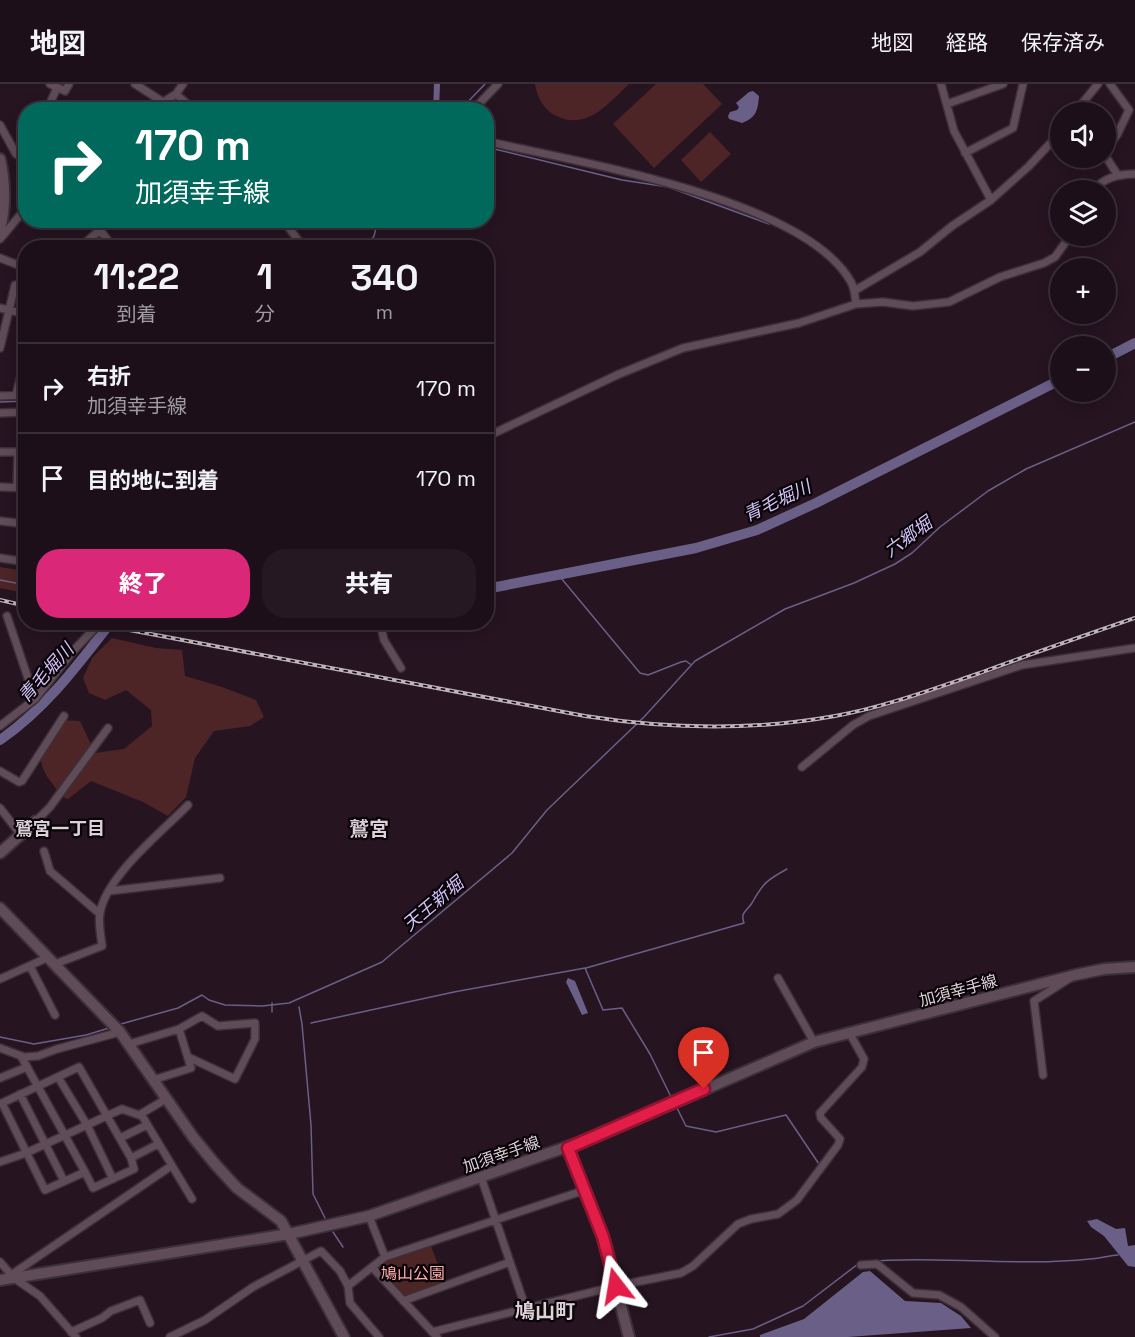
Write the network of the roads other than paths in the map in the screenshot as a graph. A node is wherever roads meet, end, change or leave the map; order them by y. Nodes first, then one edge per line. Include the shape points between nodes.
1 (69, 84) edge
2 (135, 84) edge
3 (183, 84) edge
4 (498, 84) edge
5 (941, 84) edge
6 (1003, 84) edge
7 (1023, 84) edge
8 (1098, 84) edge
9 (1110, 84) edge
10 (54, 86) edge
11 (176, 94) junction
12 (52, 102) edge
13 (163, 102) joint
14 (185, 102) edge
15 (481, 102) edge
16 (1083, 102) edge
17 (947, 104) junction
18 (0, 125) edge
19 (1116, 136) edge
20 (494, 143) edge
21 (1050, 144) edge
22 (965, 153) junction
23 (18, 155) edge
24 (0, 159) edge
25 (1113, 168) edge
26 (1117, 174) junction
27 (1135, 174) edge
28 (1106, 180) edge
29 (2, 200) edge
30 (992, 200) junction
31 (18, 217) edge
32 (0, 229) edge
33 (100, 230) joint
34 (0, 238) edge
35 (88, 240) edge
36 (108, 240) edge
37 (1063, 246) edge
38 (0, 258) edge
39 (18, 265) edge
40 (18, 286) edge
41 (854, 291) junction
42 (856, 304) junction
43 (0, 308) edge
44 (8, 310) junction
45 (18, 312) edge
46 (0, 348) edge
47 (18, 387) edge
48 (16, 395) joint
49 (0, 396) edge
50 (18, 412) edge
51 (0, 413) edge
52 (494, 433) edge
53 (0, 452) edge
54 (18, 452) edge
55 (18, 481) edge
56 (0, 487) edge
57 (17, 488) joint
58 (0, 521) edge
59 (18, 523) edge
60 (0, 558) edge
61 (18, 561) edge
62 (7, 615) dead end
63 (93, 630) edge
64 (382, 630) edge
65 (1135, 648) edge
66 (400, 668) dead end
67 (35, 699) junction
68 (64, 716) dead end
69 (0, 726) edge
70 (108, 728) dead end
71 (802, 767) dead end
72 (0, 771) edge
73 (188, 805) dead end
74 (0, 808) edge
75 (36, 821) joint
76 (21, 835) junction
77 (44, 851) dead end
78 (0, 853) edge
79 (220, 878) dead end
80 (109, 891) junction
81 (0, 908) edge
82 (100, 914) junction
83 (52, 961) junction
84 (30, 966) junction
85 (1135, 967) edge
86 (1075, 975) junction
87 (778, 978) dead end
88 (0, 979) edge
89 (55, 1015) dead end
90 (179, 1029) junction
91 (120, 1032) junction
92 (850, 1034) junction
93 (814, 1042) junction
94 (129, 1044) junction
95 (0, 1048) edge
96 (21, 1056) junction
97 (188, 1057) junction
98 (27, 1066) junction
99 (1043, 1075) dead end
100 (58, 1077) junction
101 (0, 1078) edge
102 (153, 1080) junction
103 (38, 1086) junction
104 (20, 1094) junction
105 (166, 1099) junction
106 (141, 1114) junction
107 (108, 1115) junction
108 (87, 1125) junction
109 (147, 1125) junction
110 (65, 1136) junction
111 (120, 1138) junction
112 (46, 1144) junction
113 (158, 1144) junction
114 (568, 1148) junction
115 (26, 1154) junction
116 (131, 1158) junction
117 (0, 1162) edge
118 (171, 1166) junction
119 (85, 1172) junction
120 (481, 1177) junction
121 (113, 1179) junction
122 (64, 1181) junction
123 (585, 1190) junction
124 (192, 1199) dead end
125 (369, 1216) junction
126 (496, 1220) junction
127 (289, 1234) junction
128 (385, 1257) junction
129 (302, 1259) junction
130 (0, 1262) edge
131 (510, 1262) junction
132 (861, 1265) dead end
133 (372, 1267) junction
134 (12, 1277) junction
135 (0, 1280) edge
136 (348, 1286) junction
137 (616, 1286) junction
138 (403, 1301) junction
139 (526, 1309) junction
140 (150, 1323) dead end
141 (435, 1334) edge
142 (74, 1335) edge
143 (340, 1336) edge
144 (170, 1337) edge
145 (379, 1337) edge
146 (629, 1337) edge
147 (995, 1337) edge

1 - 10 street via 65,91
2 - 13 street
3 - 11 street
4 - 15 street
5 - 17 street
6 - 17 street
7 - 22 street via 1013,128
8 - 16 street
9 - 19 street via 1129,110
10 - 12 street
11 - 13 street
11 - 14 street
17 - 22 street
18 - 23 street
20 - 41 street via 652,178 757,213 819,248 838,265
21 - 30 street
22 - 30 street
24 - 29 main road
25 - 26 street
26 - 27 street
26 - 28 street
29 - 32 main road
30 - 41 street via 920,252
31 - 34 street
33 - 35 street
33 - 36 street
37 - 42 street via 1049,260 1000,277 949,302 913,306
38 - 39 street
40 - 44 street
41 - 42 street
42 - 52 street via 799,323 683,348
43 - 44 street
44 - 45 street
44 - 46 street
47 - 48 street
48 - 49 street
50 - 51 street
53 - 54 street
55 - 57 street
56 - 57 street
58 - 59 street
60 - 61 street
62 - 67 street
63 - 67 street
64 - 66 street
65 - 71 street via 1022,665 869,716
67 - 69 street
68 - 72 street via 22,781
70 - 75 street
73 - 80 street via 125,867
74 - 76 street
75 - 76 main road
76 - 78 main road
77 - 82 street via 50,871
79 - 80 street
80 - 82 street
81 - 83 main road
82 - 83 street via 102,946
83 - 84 street
83 - 91 main road
84 - 88 street
84 - 89 street
85 - 86 main road, 加須幸手線
86 - 92 main road, 加須幸手線
86 - 99 street via 1034,1002
87 - 93 street
90 - 94 street
90 - 97 street
90 - 97 street via 201,1016 218,1026 255,1023 255,1040 235,1079
91 - 94 main road
91 - 96 street via 38,1056
92 - 93 main road, 加須幸手線
92 - 137 street via 864,1059 862,1067 820,1113 840,1139 797,1200 778,1214 738,1224 681,1273
93 - 114 main road, 加須幸手線
94 - 102 main road
95 - 96 street
96 - 98 street
97 - 102 street via 191,1068
98 - 101 street
98 - 103 street
100 - 103 street
100 - 107 street via 79,1067
100 - 108 street
102 - 105 main road
103 - 104 street
103 - 110 street
104 - 112 street
104 - 115 street via 2,1103
105 - 106 street
105 - 127 main road via 215,1164 237,1188 275,1216
106 - 107 street via 122,1109
106 - 109 street
107 - 108 street
107 - 111 street
108 - 110 street
108 - 121 street
109 - 111 street
109 - 113 street
110 - 112 street
110 - 119 street
111 - 116 street
112 - 115 street
112 - 122 street
113 - 116 street
113 - 118 street
114 - 120 main road, 加須幸手線
114 - 123 main road
115 - 117 street
115 - 122 street via 45,1190
116 - 121 street via 134,1169
118 - 124 street
118 - 134 street
119 - 121 street via 93,1188
119 - 122 street
120 - 125 main road, 加須幸手線
120 - 126 street
123 - 126 street
123 - 137 main road
125 - 127 main road, 加須幸手線
125 - 128 street
126 - 128 street
126 - 131 street
127 - 129 main road
127 - 134 main road, 加須幸手線
128 - 133 street
129 - 136 street via 321,1251
129 - 143 main road
129 - 144 street via 205,1320
130 - 134 street
131 - 138 street
131 - 139 street
132 - 147 street via 877,1264 913,1293 939,1295 961,1306
133 - 136 street
133 - 138 street
134 - 135 main road, 加須幸手線
134 - 142 street via 40,1296
136 - 145 street via 350,1303
137 - 139 street
137 - 146 main road
138 - 141 street
139 - 141 street
140 - 142 street via 140,1300 111,1311

